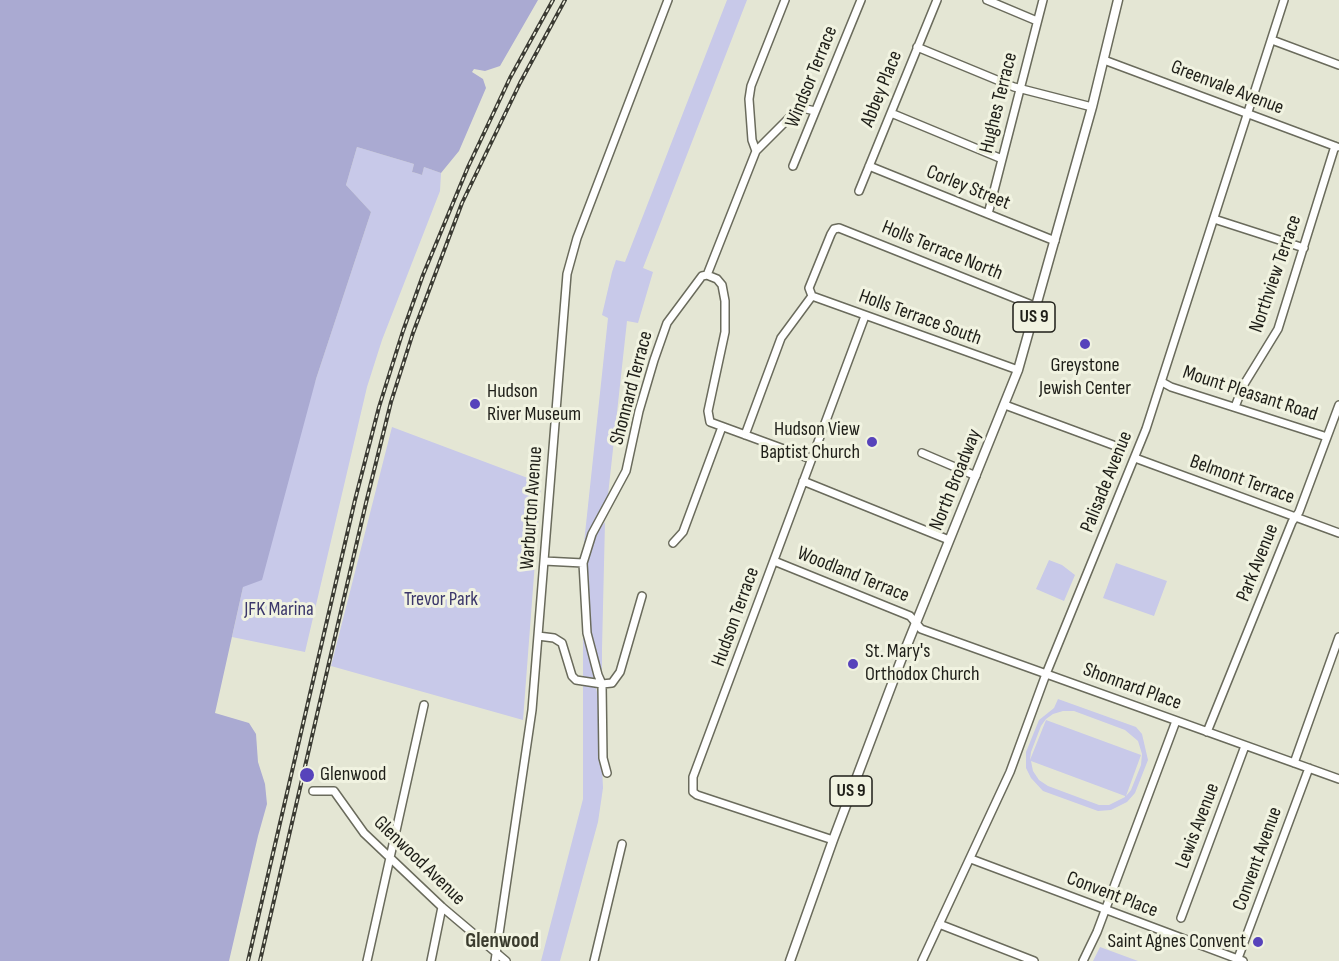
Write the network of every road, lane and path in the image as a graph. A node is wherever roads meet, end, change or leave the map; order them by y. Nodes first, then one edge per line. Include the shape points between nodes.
1 (668, 0) edge
2 (785, 0) edge
3 (861, 0) edge
4 (937, 0) edge
5 (987, 0) edge
6 (1043, 0) edge
7 (1118, 0) edge
8 (1284, 0) edge
9 (1037, 21) junction
10 (1272, 40) junction
11 (917, 47) junction
12 (1104, 60) junction
13 (1339, 65) edge
14 (1020, 89) junction
15 (1092, 107) junction
16 (815, 111) junction
17 (891, 112) junction
18 (1248, 115) junction
19 (1337, 147) edge
20 (756, 151) junction
21 (1002, 159) junction
22 (793, 166) dead end
23 (869, 166) junction
24 (859, 192) dead end
25 (988, 213) junction
26 (1214, 219) junction
27 (1055, 241) junction
28 (1304, 248) junction
29 (707, 275) junction
30 (812, 296) junction
31 (1037, 307) junction
32 (865, 316) junction
33 (1018, 370) junction
34 (1162, 382) junction
35 (1005, 405) junction
36 (1339, 405) edge
37 (1235, 407) junction
38 (722, 427) junction
39 (745, 435) junction
40 (1327, 437) junction
41 (1113, 446) dead end
42 (922, 453) dead end
43 (1135, 458) junction
44 (811, 459) junction
45 (976, 476) junction
46 (803, 481) junction
47 (1296, 517) junction
48 (1339, 532) edge
49 (949, 540) junction
50 (673, 543) dead end
51 (544, 561) junction
52 (774, 561) junction
53 (583, 563) junction
54 (642, 596) dead end
55 (916, 623) junction
56 (538, 636) junction
57 (1339, 638) edge
58 (1046, 674) junction
59 (602, 684) junction
60 (424, 705) dead end
61 (1176, 721) junction
62 (1207, 732) junction
63 (1245, 746) junction
64 (1294, 763) junction
65 (1309, 768) junction
66 (607, 773) dead end
67 (1339, 778) edge
68 (314, 791) dead end
69 (833, 840) junction
70 (622, 844) dead end
71 (390, 857) junction
72 (971, 859) junction
73 (442, 907) junction
74 (1106, 910) junction
75 (1181, 918) dead end
76 (939, 924) junction
77 (496, 953) junction
78 (1239, 960) edge
79 (367, 961) edge
80 (431, 961) edge
81 (495, 961) edge
82 (506, 961) edge
83 (594, 961) edge
84 (790, 961) edge
85 (922, 961) edge
86 (1034, 961) edge
87 (1083, 961) edge

1 - 51 street, Warburton Avenue via 577,238 567,274
2 - 20 street via 751,86 752,140
3 - 16 street, Windsor Terrace
4 - 11 street, Abbey Place
5 - 9 street
6 - 9 street, Hughes Terrace
7 - 12 main road, North Broadway / US 9
8 - 10 street, Palisade Avenue
9 - 14 street, Hughes Terrace
10 - 13 street
10 - 18 street, Palisade Avenue
11 - 14 street
11 - 17 street, Abbey Place
12 - 15 main road, North Broadway / US 9
12 - 18 street, Greenvale Avenue
14 - 15 street
14 - 21 street, Hughes Terrace
15 - 27 main road, North Broadway / US 9
16 - 20 street via 798,110
16 - 22 street, Windsor Terrace
17 - 21 street
17 - 23 street, Abbey Place
18 - 19 street, Greenvale Avenue
18 - 26 street, Palisade Avenue
19 - 28 street, Northview Terrace
20 - 29 street
21 - 25 street, Hughes Terrace
23 - 24 street, Abbey Place
23 - 25 street, Corley Street
25 - 27 street, Corley Street
26 - 28 street
26 - 34 street, Palisade Avenue
27 - 31 main road, North Broadway / US 9
28 - 37 street, Northview Terrace via 1278,329 1243,386
29 - 38 street via 722,285 725,301 725,332 708,411 710,422
29 - 53 street, Shonnard Terrace via 693,286 667,324 639,411 626,471 592,534
30 - 31 street, Holls Terrace North via 809,288 834,229
30 - 32 street, Holls Terrace South
30 - 39 street via 781,338
31 - 33 main road, North Broadway / US 9
32 - 33 street, Holls Terrace South
32 - 44 street, Hudson Terrace
33 - 35 main road, North Broadway / US 9
34 - 37 street, Mount Pleasant Road
34 - 43 street, Palisade Avenue
35 - 41 street
35 - 45 main road, North Broadway / US 9
36 - 40 street, Park Avenue
37 - 40 street, Mount Pleasant Road
38 - 39 street
38 - 50 street via 683,532
39 - 44 street
40 - 47 street, Park Avenue
42 - 45 street
43 - 47 street, Belmont Terrace
43 - 58 street, Palisade Avenue
44 - 46 street, Hudson Terrace
45 - 49 main road, North Broadway / US 9
46 - 49 street
46 - 52 street, Hudson Terrace
47 - 48 street, Belmont Terrace
47 - 62 street, Park Avenue
49 - 55 main road, North Broadway / US 9
51 - 53 street
51 - 56 street, Warburton Avenue
52 - 55 street, Woodland Terrace via 910,616
52 - 69 street, Hudson Terrace via 693,777 693,792
53 - 59 street via 587,633
54 - 59 street via 620,672 612,683
55 - 58 street, Shonnard Place via 921,629
55 - 69 main road, North Broadway / US 9
56 - 59 street via 562,643 576,680
56 - 77 street, Warburton Avenue via 531,716
57 - 64 street
58 - 61 street, Shonnard Place
58 - 72 street, Palisade Avenue via 1010,772
59 - 66 street via 603,758
60 - 71 street
61 - 62 street, Shonnard Place
61 - 74 street
62 - 63 street, Shonnard Place
63 - 64 street, Shonnard Place
63 - 75 street, Lewis Avenue
64 - 65 street, Shonnard Place
65 - 67 street, Shonnard Place
65 - 78 street, Convent Avenue
68 - 71 street, Glenwood Avenue via 334,791 364,833
69 - 84 main road, North Broadway / US 9
70 - 83 street
71 - 73 street, Glenwood Avenue
71 - 79 street
72 - 74 street, Convent Place
72 - 76 street, Palisade Avenue
73 - 77 street, Glenwood Avenue
73 - 80 street
74 - 78 street, Convent Place
74 - 87 street
76 - 85 street, Palisade Avenue
76 - 86 street
77 - 81 street, Warburton Avenue
77 - 82 street, Glenwood Avenue

